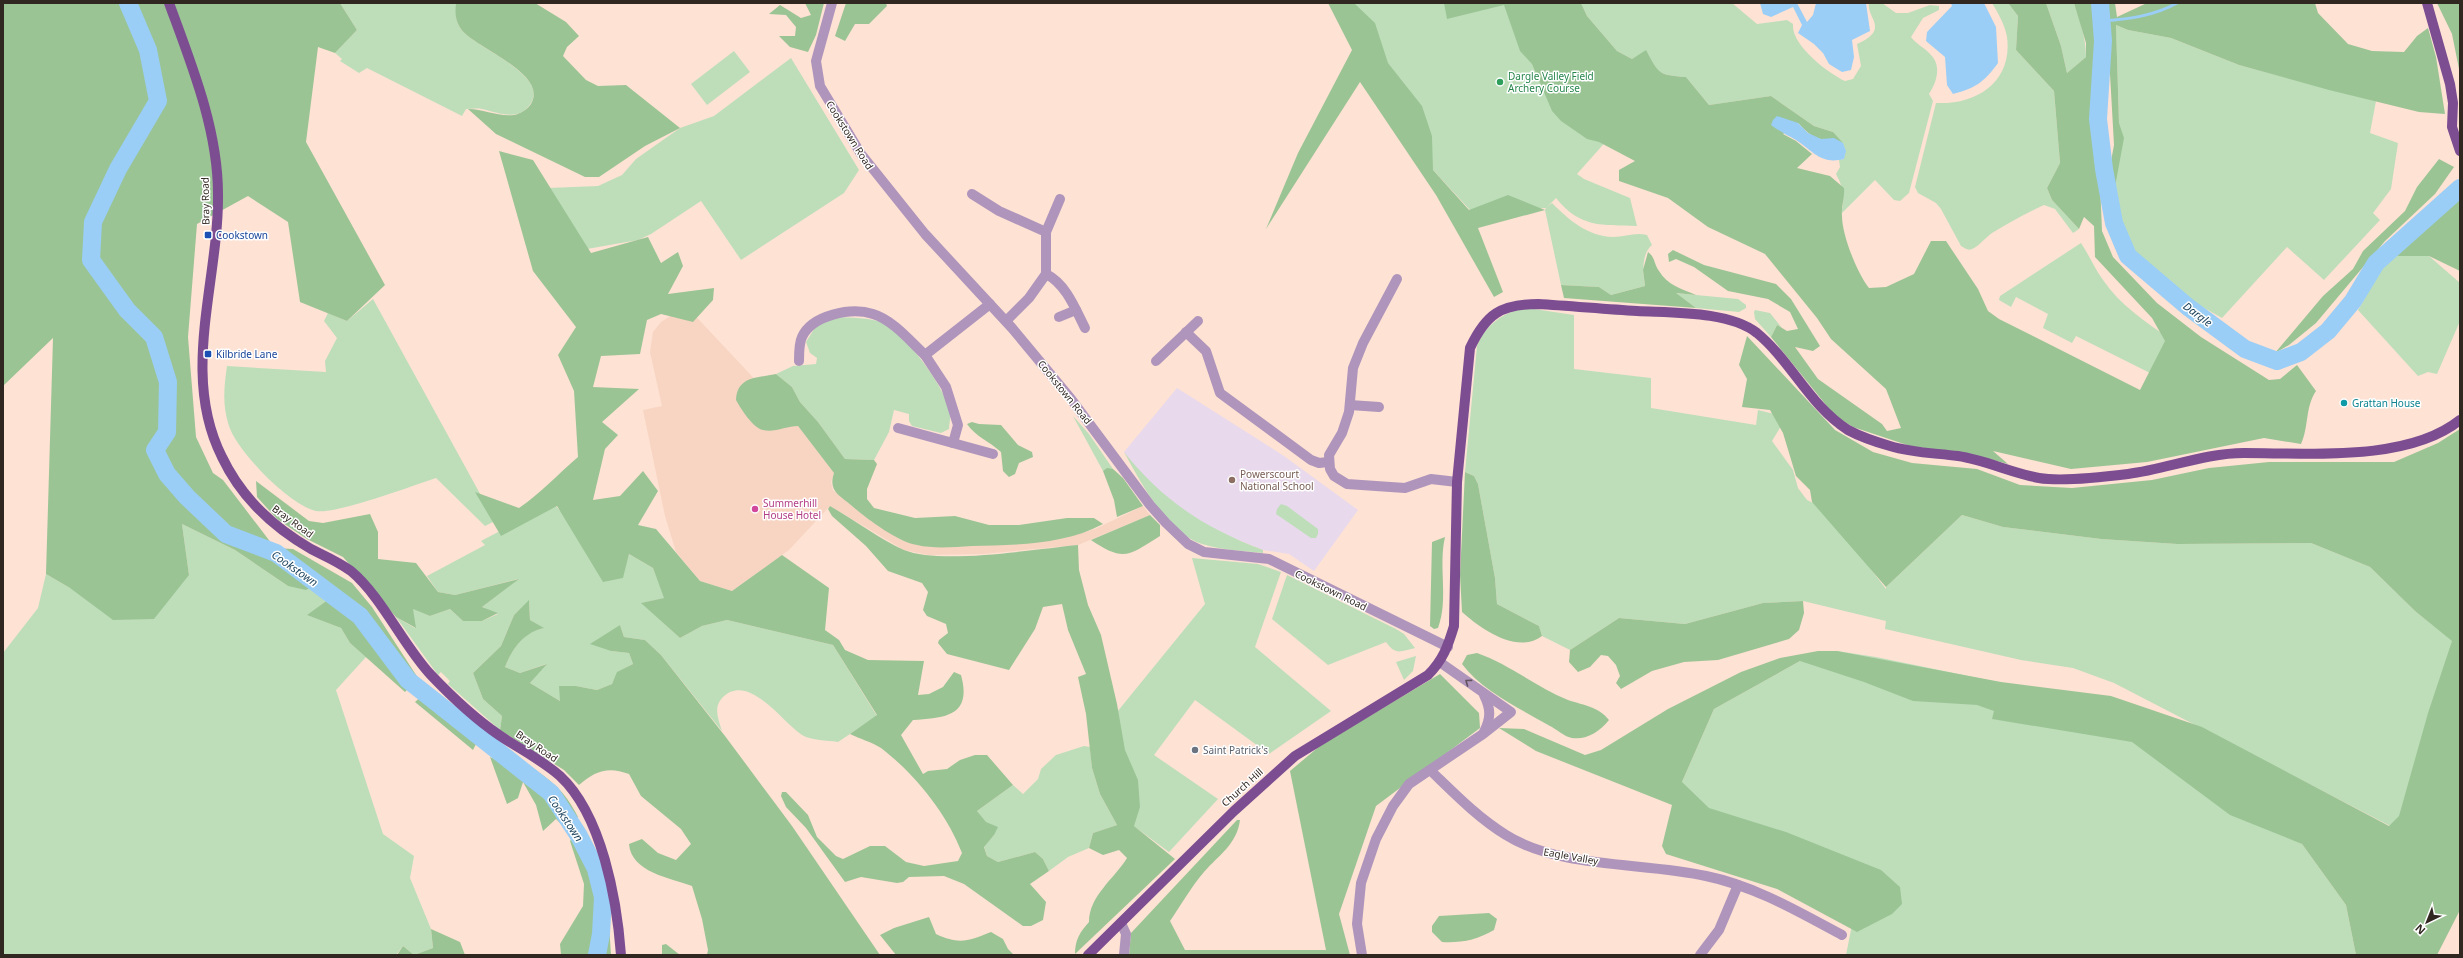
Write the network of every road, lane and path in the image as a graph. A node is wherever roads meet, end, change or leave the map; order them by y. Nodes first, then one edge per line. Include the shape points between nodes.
1 (169, 3) edge
2 (832, 3) edge
3 (2427, 3) edge
4 (2460, 151) edge
5 (972, 194) dead end
6 (1060, 199) dead end
7 (1046, 232) junction
8 (1046, 274) junction
9 (1397, 279) dead end
10 (990, 304) junction
11 (1076, 310) junction
12 (1059, 316) dead end
13 (1006, 321) junction
14 (1198, 321) dead end
15 (1085, 328) dead end
16 (1186, 332) junction
17 (925, 355) junction
18 (798, 361) dead end
19 (1156, 361) dead end
20 (1350, 405) junction
21 (1379, 407) dead end
22 (2460, 420) edge
23 (898, 428) dead end
24 (953, 443) junction
25 (993, 454) dead end
26 (1328, 462) junction
27 (1457, 482) junction
28 (1448, 647) junction
29 (1441, 663) junction
30 (1482, 692) junction
31 (1484, 734) junction
32 (1430, 770) junction
33 (1738, 885) junction
34 (1121, 922) junction
35 (1842, 935) dead end
36 (621, 955) edge
37 (1088, 955) edge
38 (1124, 955) edge
39 (1362, 955) edge
40 (1700, 955) edge

1 - 36 main road, Bray Road via 202,96 211,134 219,190 218,226 205,318 202,372 207,417 219,452 230,474 260,512 305,545 353,573 429,673 495,732 560,776 577,797 588,815 610,879 620,934
2 - 10 street, Cookstown Road via 816,61 820,86 870,168 925,234
3 - 4 main road via 2450,84 2453,102 2452,127
5 - 7 street via 999,211
6 - 7 street
7 - 8 street
8 - 11 street via 1057,280
8 - 13 street via 1029,298
9 - 20 street via 1356,358
10 - 13 street, Cookstown Road
10 - 17 street
11 - 12 street
11 - 15 street
13 - 28 street, Cookstown Road via 1071,399 1150,505 1188,544 1204,552 1269,559
14 - 16 street
16 - 19 street
16 - 26 street via 1206,351 1220,393 1311,460 1319,463
17 - 18 street via 895,327 872,314 843,312 814,321 801,337
17 - 24 street via 946,387 958,425
20 - 21 street
20 - 26 street via 1346,423 1329,455
22 - 27 main road, Church Hill via 2441,432 2395,448 2358,452 2235,453 2130,474 2042,478 1960,456 1925,454 1892,447 1849,430 1827,412 1776,352 1756,333 1745,326 1724,319 1680,313 1520,304 1490,316 1478,330 1470,348
23 - 24 street
24 - 25 street
26 - 27 street via 1334,476 1347,484 1405,488 1431,479
27 - 28 main road, Church Hill via 1454,626
28 - 29 main road, Church Hill
30 -> 29 street
29 - 34 main road, Church Hill via 1428,676 1295,756 1234,810
30 - 31 street via 1490,705 1490,720
30 - 31 street via 1511,712
31 - 32 street
32 - 33 street, Eagle Valley via 1483,820 1506,836 1540,851 1677,870
32 - 39 street via 1409,784 1393,806 1376,839 1361,883 1358,903 1357,924
33 - 35 street, Eagle Valley via 1792,908
33 - 40 street via 1719,930
34 - 37 main road, Church Hill
34 - 38 street via 1126,934

